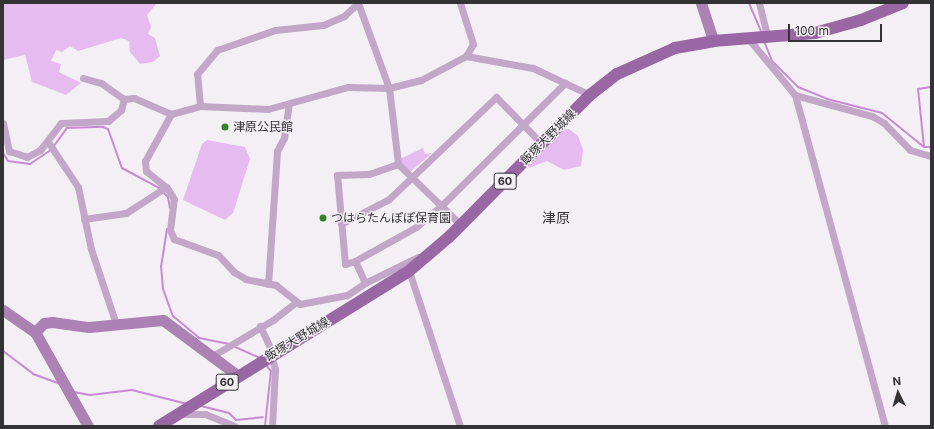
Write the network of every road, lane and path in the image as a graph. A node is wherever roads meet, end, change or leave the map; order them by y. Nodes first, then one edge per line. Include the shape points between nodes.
1 (358, 3) edge
2 (460, 3) edge
3 (701, 3) edge
4 (759, 3) edge
5 (903, 3) edge
6 (757, 36) junction
7 (713, 41) junction
8 (466, 56) junction
9 (83, 78) dead end
10 (565, 83) junction
11 (389, 88) junction
12 (590, 95) junction
13 (795, 95) junction
14 (124, 99) junction
15 (289, 104) junction
16 (200, 106) junction
17 (171, 114) junction
18 (3, 123) edge
19 (523, 125) junction
20 (48, 142) junction
21 (542, 144) junction
22 (931, 156) edge
23 (398, 164) junction
24 (412, 179) junction
25 (163, 189) junction
26 (441, 206) junction
27 (84, 219) junction
28 (341, 224) junction
29 (461, 225) junction
30 (449, 237) junction
31 (355, 261) junction
32 (409, 271) junction
33 (366, 283) junction
34 (268, 284) junction
35 (296, 302) junction
36 (3, 310) edge
37 (116, 324) junction
38 (260, 326) junction
39 (35, 332) junction
40 (214, 355) junction
41 (267, 358) junction
42 (238, 375) junction
43 (169, 418) junction
44 (88, 426) edge
45 (159, 426) edge
46 (235, 426) edge
47 (272, 426) edge
48 (460, 426) edge
49 (885, 426) edge

1 - 11 street
1 - 16 street via 344,16 323,25 275,30 217,50 197,74
2 - 8 street via 473,44
3 - 7 street
4 - 6 street
5 - 6 main road, 飯塚大野城線 / 60 via 839,28 815,33
6 - 7 main road, 飯塚大野城線 / 60
6 - 13 street via 770,69
7 - 12 main road, 飯塚大野城線 / 60 via 649,57 617,74
8 - 10 street via 533,68
8 - 11 street via 421,80
9 - 14 street via 101,83
10 - 12 street
10 - 19 street
11 - 15 street via 348,87
11 - 23 street
12 - 21 main road, 飯塚大野城線 / 60
13 - 22 street via 872,116 884,122 910,150
13 - 49 street
14 - 17 street via 134,98
14 - 20 street via 115,117 108,121 61,123
15 - 16 street via 237,110
15 - 34 street via 284,138 277,151
16 - 17 street
17 - 25 street via 145,161 146,171
18 - 20 street via 5,143 14,155 34,154
19 - 21 street
19 - 24 street via 496,97
19 - 26 street
20 - 27 street via 78,187
21 - 29 main road, 飯塚大野城線 / 60
23 - 24 street
23 - 28 street via 369,174 336,175
24 - 26 street
24 - 28 street via 389,199
25 - 27 street via 126,212
25 - 34 street via 174,199 170,230 174,239 218,255 246,279
26 - 29 street
26 - 31 street via 416,227
27 - 37 street
28 - 31 street via 345,264
29 - 30 main road, 飯塚大野城線 / 60
30 - 32 main road, 飯塚大野城線 / 60
30 - 33 street via 409,263
31 - 33 street
32 - 41 main road, 飯塚大野城線 / 60
32 - 48 street
33 - 35 street via 347,295 304,304
34 - 35 street via 276,285
35 - 38 street
36 - 39 street
37 - 39 street via 89,327 52,322 44,323
37 - 40 street via 163,320
38 - 40 street
38 - 41 street
39 - 44 street
40 - 42 street
41 - 42 main road, 飯塚大野城線 / 60
41 - 47 street via 275,369
42 - 43 main road, 飯塚大野城線 / 60
43 - 45 main road, 飯塚大野城線 / 60
43 - 46 street via 190,412

